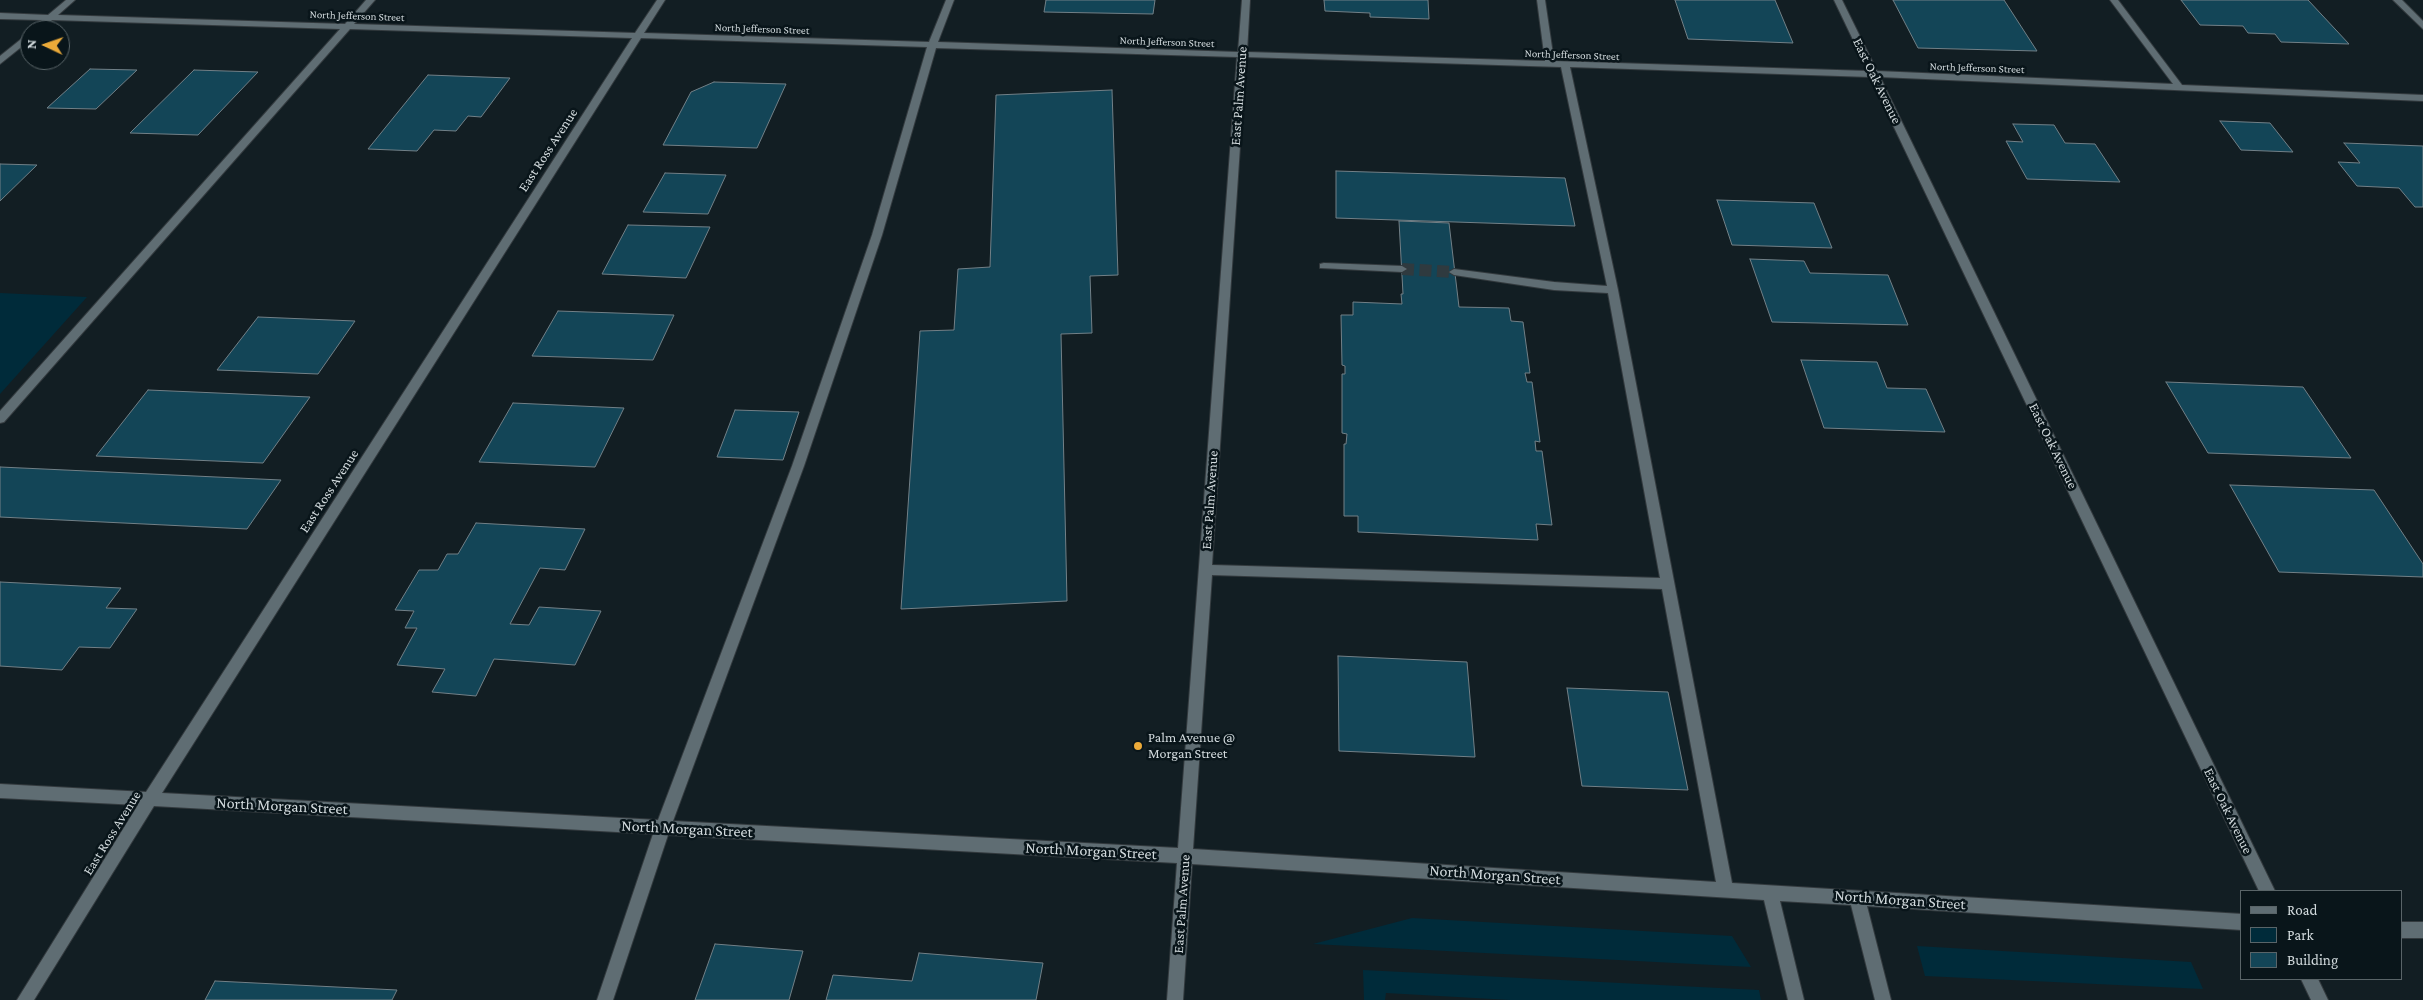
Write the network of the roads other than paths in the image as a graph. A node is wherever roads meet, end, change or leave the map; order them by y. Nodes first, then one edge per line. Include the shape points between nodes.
1 (70, 0) edge
2 (371, 0) edge
3 (661, 0) edge
4 (950, 0) edge
5 (1246, 0) edge
6 (1541, 0) edge
7 (1838, 0) edge
8 (2114, 0) edge
9 (2397, 0) edge
10 (0, 16) edge
11 (50, 17) junction
12 (47, 20) edge
13 (2423, 26) edge
14 (347, 28) junction
15 (638, 36) junction
16 (20, 44) edge
17 (932, 46) junction
18 (1242, 55) junction
19 (0, 61) edge
20 (1550, 65) junction
21 (1565, 66) junction
22 (1874, 74) junction
23 (2180, 88) junction
24 (2423, 98) edge
25 (1324, 266) dead end
26 (1402, 269) tunnel mouth
27 (1454, 272) tunnel mouth
28 (1614, 290) junction
29 (0, 419) edge
30 (1205, 570) junction
31 (1668, 584) junction
32 (0, 791) edge
33 (151, 798) junction
34 (663, 828) junction
35 (1185, 856) junction
36 (1725, 889) junction
37 (2267, 890) edge
38 (1770, 892) junction
39 (1857, 898) junction
40 (2240, 922) edge
41 (2403, 930) edge
42 (2423, 930) edge
43 (2310, 980) edge
44 (25, 1000) edge
45 (605, 1000) edge
46 (1175, 1000) edge
47 (1796, 1000) edge
48 (1884, 1000) edge
49 (2320, 1000) edge

1 - 11 street
2 - 14 street
3 - 15 street, East Ross Avenue
4 - 17 street
5 - 18 street, East Palm Avenue
6 - 20 street
7 - 22 street, East Oak Avenue
8 - 23 street
9 - 13 street
10 - 11 street, North Jefferson Street
11 - 12 street
11 - 14 street, North Jefferson Street
14 - 15 street, North Jefferson Street
14 - 29 street
15 - 17 street, North Jefferson Street
15 - 33 street, East Ross Avenue
16 - 19 street
17 - 18 street, North Jefferson Street
17 - 34 street via 876,235 798,466
18 - 20 street, North Jefferson Street
18 - 30 street, East Palm Avenue
20 - 21 street, North Jefferson Street
21 - 22 street, North Jefferson Street
21 - 28 street
22 - 23 street, North Jefferson Street
22 - 37 street, East Oak Avenue
23 - 24 street, North Jefferson Street
25 - 26 street
27 - 28 street via 1554,286
28 - 31 street
30 - 31 street
30 - 35 street, East Palm Avenue
31 - 36 street
32 - 33 street, North Morgan Street
33 - 34 street, North Morgan Street
33 - 44 street, East Ross Avenue
34 - 35 street, North Morgan Street
34 - 45 street
35 - 36 street, North Morgan Street
35 - 46 street, East Palm Avenue
36 - 38 street, North Morgan Street
38 - 39 street, North Morgan Street
38 - 47 street
39 - 40 street, North Morgan Street
39 - 48 street
41 - 42 street
43 - 49 street

